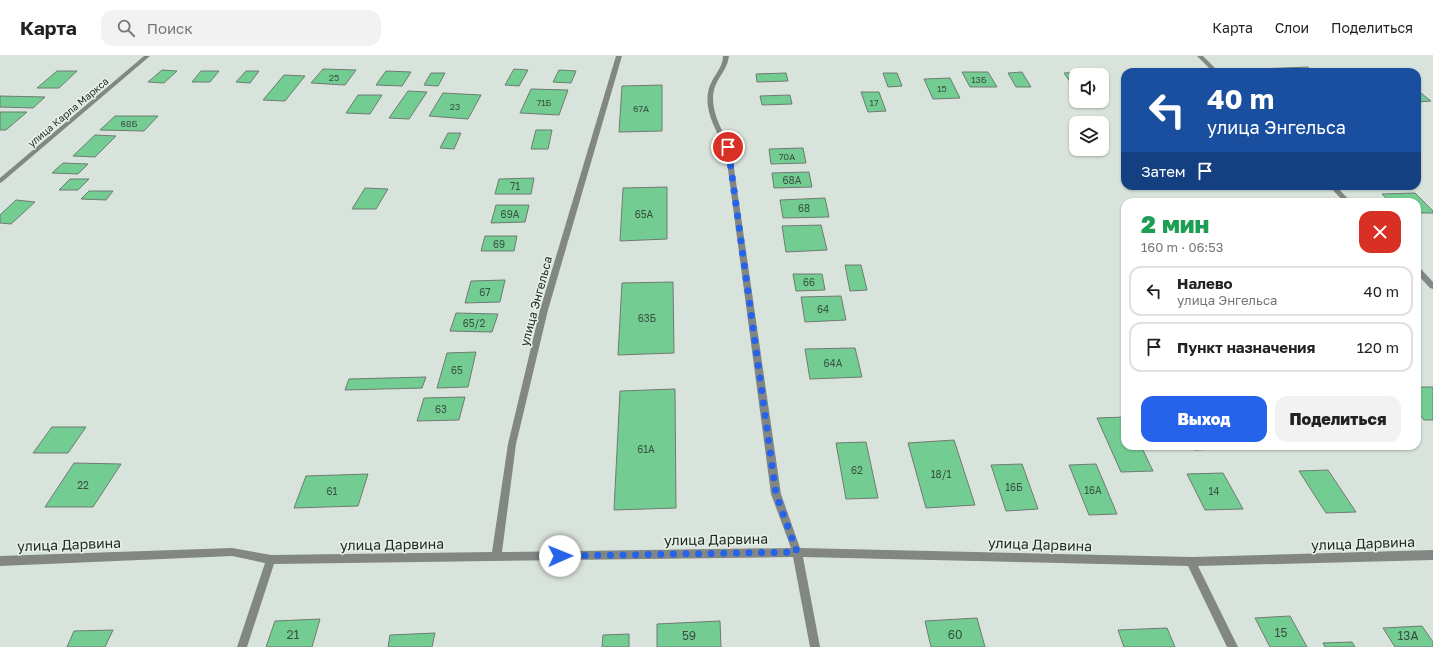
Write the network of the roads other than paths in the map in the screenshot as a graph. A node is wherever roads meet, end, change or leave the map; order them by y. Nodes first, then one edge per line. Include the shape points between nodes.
1 (147, 56) edge
2 (619, 56) edge
3 (726, 56) edge
4 (1200, 56) edge
5 (1212, 68) edge
6 (0, 181) edge
7 (1336, 190) edge
8 (1344, 198) edge
9 (1421, 274) edge
10 (1433, 286) edge
11 (797, 552) junction
12 (1433, 555) edge
13 (496, 557) junction
14 (271, 560) junction
15 (0, 561) edge
16 (1191, 562) junction
17 (242, 647) edge
18 (815, 647) edge
19 (1234, 647) edge

1 - 6 street, улица Карла Маркса
2 - 13 street, улица Энгельса via 544,310 512,444
3 - 11 street via 726,61 712,86 711,106 716,127 728,147 776,494
4 - 5 street
7 - 8 street
9 - 10 street
11 - 13 street, улица Дарвина
11 - 16 street, улица Дарвина
11 - 18 street
12 - 16 street, улица Дарвина
13 - 14 street, улица Дарвина
14 - 15 street, улица Дарвина via 232,552
14 - 17 street
16 - 19 street

